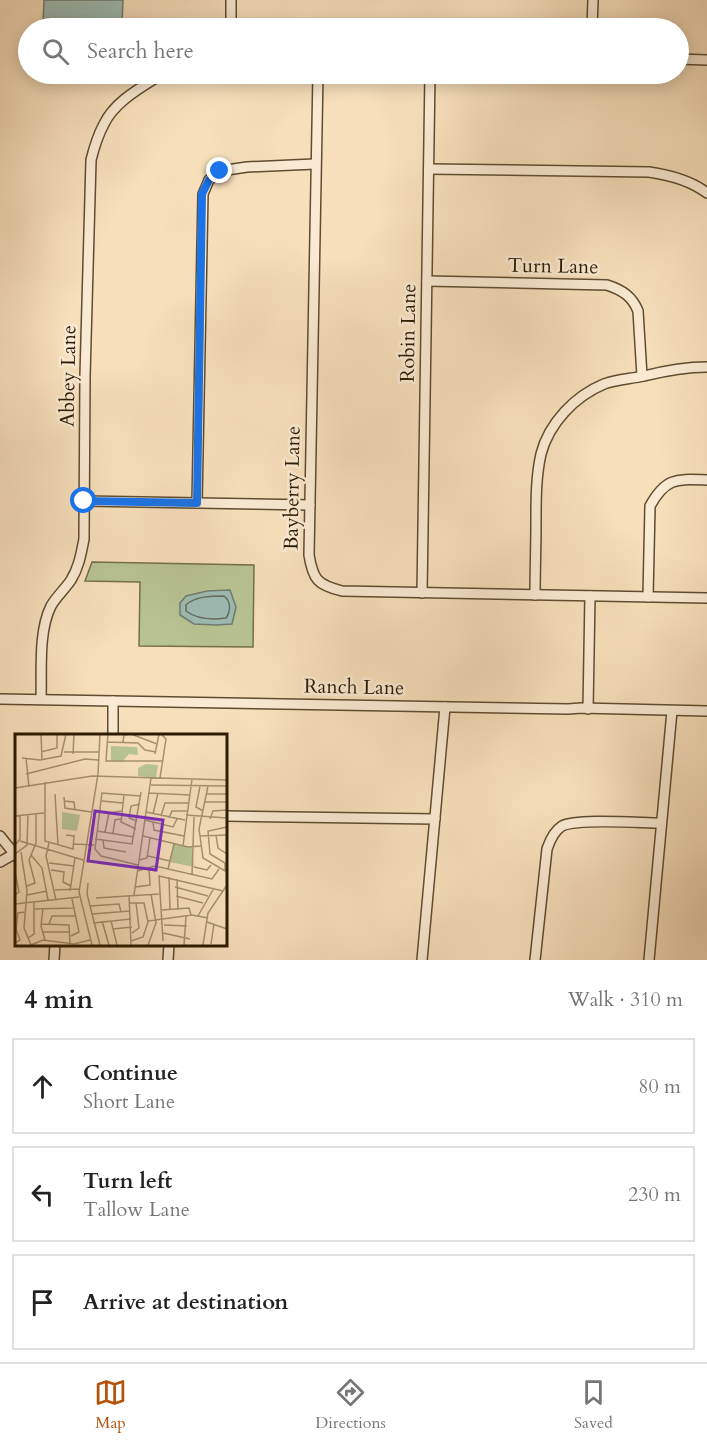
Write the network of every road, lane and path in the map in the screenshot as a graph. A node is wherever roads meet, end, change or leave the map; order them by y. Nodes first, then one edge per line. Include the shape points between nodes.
1 (231, 0) edge
2 (593, 0) edge
3 (231, 18) edge
4 (592, 18) edge
5 (689, 59) edge
6 (707, 60) edge
7 (148, 84) edge
8 (318, 84) edge
9 (430, 84) edge
10 (315, 164) junction
11 (429, 169) junction
12 (707, 193) edge
13 (427, 281) junction
14 (707, 367) edge
15 (642, 376) junction
16 (707, 480) edge
17 (84, 501) junction
18 (197, 503) junction
19 (310, 505) junction
20 (422, 593) junction
21 (535, 595) junction
22 (590, 596) junction
23 (648, 597) junction
24 (707, 598) edge
25 (0, 699) edge
26 (41, 699) junction
27 (113, 701) junction
28 (445, 706) junction
29 (588, 709) junction
30 (672, 711) junction
31 (707, 711) edge
32 (113, 734) edge
33 (226, 816) edge
34 (435, 819) junction
35 (661, 823) junction
36 (0, 837) edge
37 (15, 855) edge
38 (0, 862) edge
39 (55, 945) edge
40 (169, 945) edge
41 (54, 960) edge
42 (168, 960) edge
43 (422, 960) edge
44 (535, 960) edge
45 (649, 960) edge

1 - 3 street
2 - 4 street
5 - 6 street
7 - 17 street, Abbey Lane via 105,121 91,160
8 - 10 street, Bayberry Lane
9 - 11 street, Robin Lane
10 - 18 street via 220,171 209,180 202,194
10 - 19 street, Bayberry Lane
11 - 12 street via 649,172 679,178
11 - 13 street, Robin Lane
13 - 15 street, Turn Lane via 617,288 627,294 638,310
13 - 20 street, Robin Lane
14 - 15 street
15 - 21 street via 616,380 587,393 562,414 548,437 536,483
16 - 23 street via 669,483 650,506
17 - 18 street
17 - 26 street, Abbey Lane via 80,560 51,606 45,624
18 - 19 street
19 - 20 street, Bayberry Lane via 309,555 311,571 318,580 342,591
20 - 21 street, Bayberry Lane
21 - 22 street, Bayberry Lane
22 - 23 street, Bayberry Lane
22 - 29 street
23 - 24 street, Bayberry Lane
25 - 26 street, Ranch Lane
26 - 27 street, Ranch Lane
27 - 28 street, Ranch Lane
27 - 32 street
28 - 29 street, Ranch Lane
28 - 34 street
29 - 30 street, Ranch Lane
30 - 31 street, Ranch Lane
30 - 35 street
33 - 34 street
34 - 43 street
35 - 44 street via 570,823 555,832 546,849
35 - 45 street
36 - 37 street
37 - 38 street
39 - 41 street
40 - 42 street

